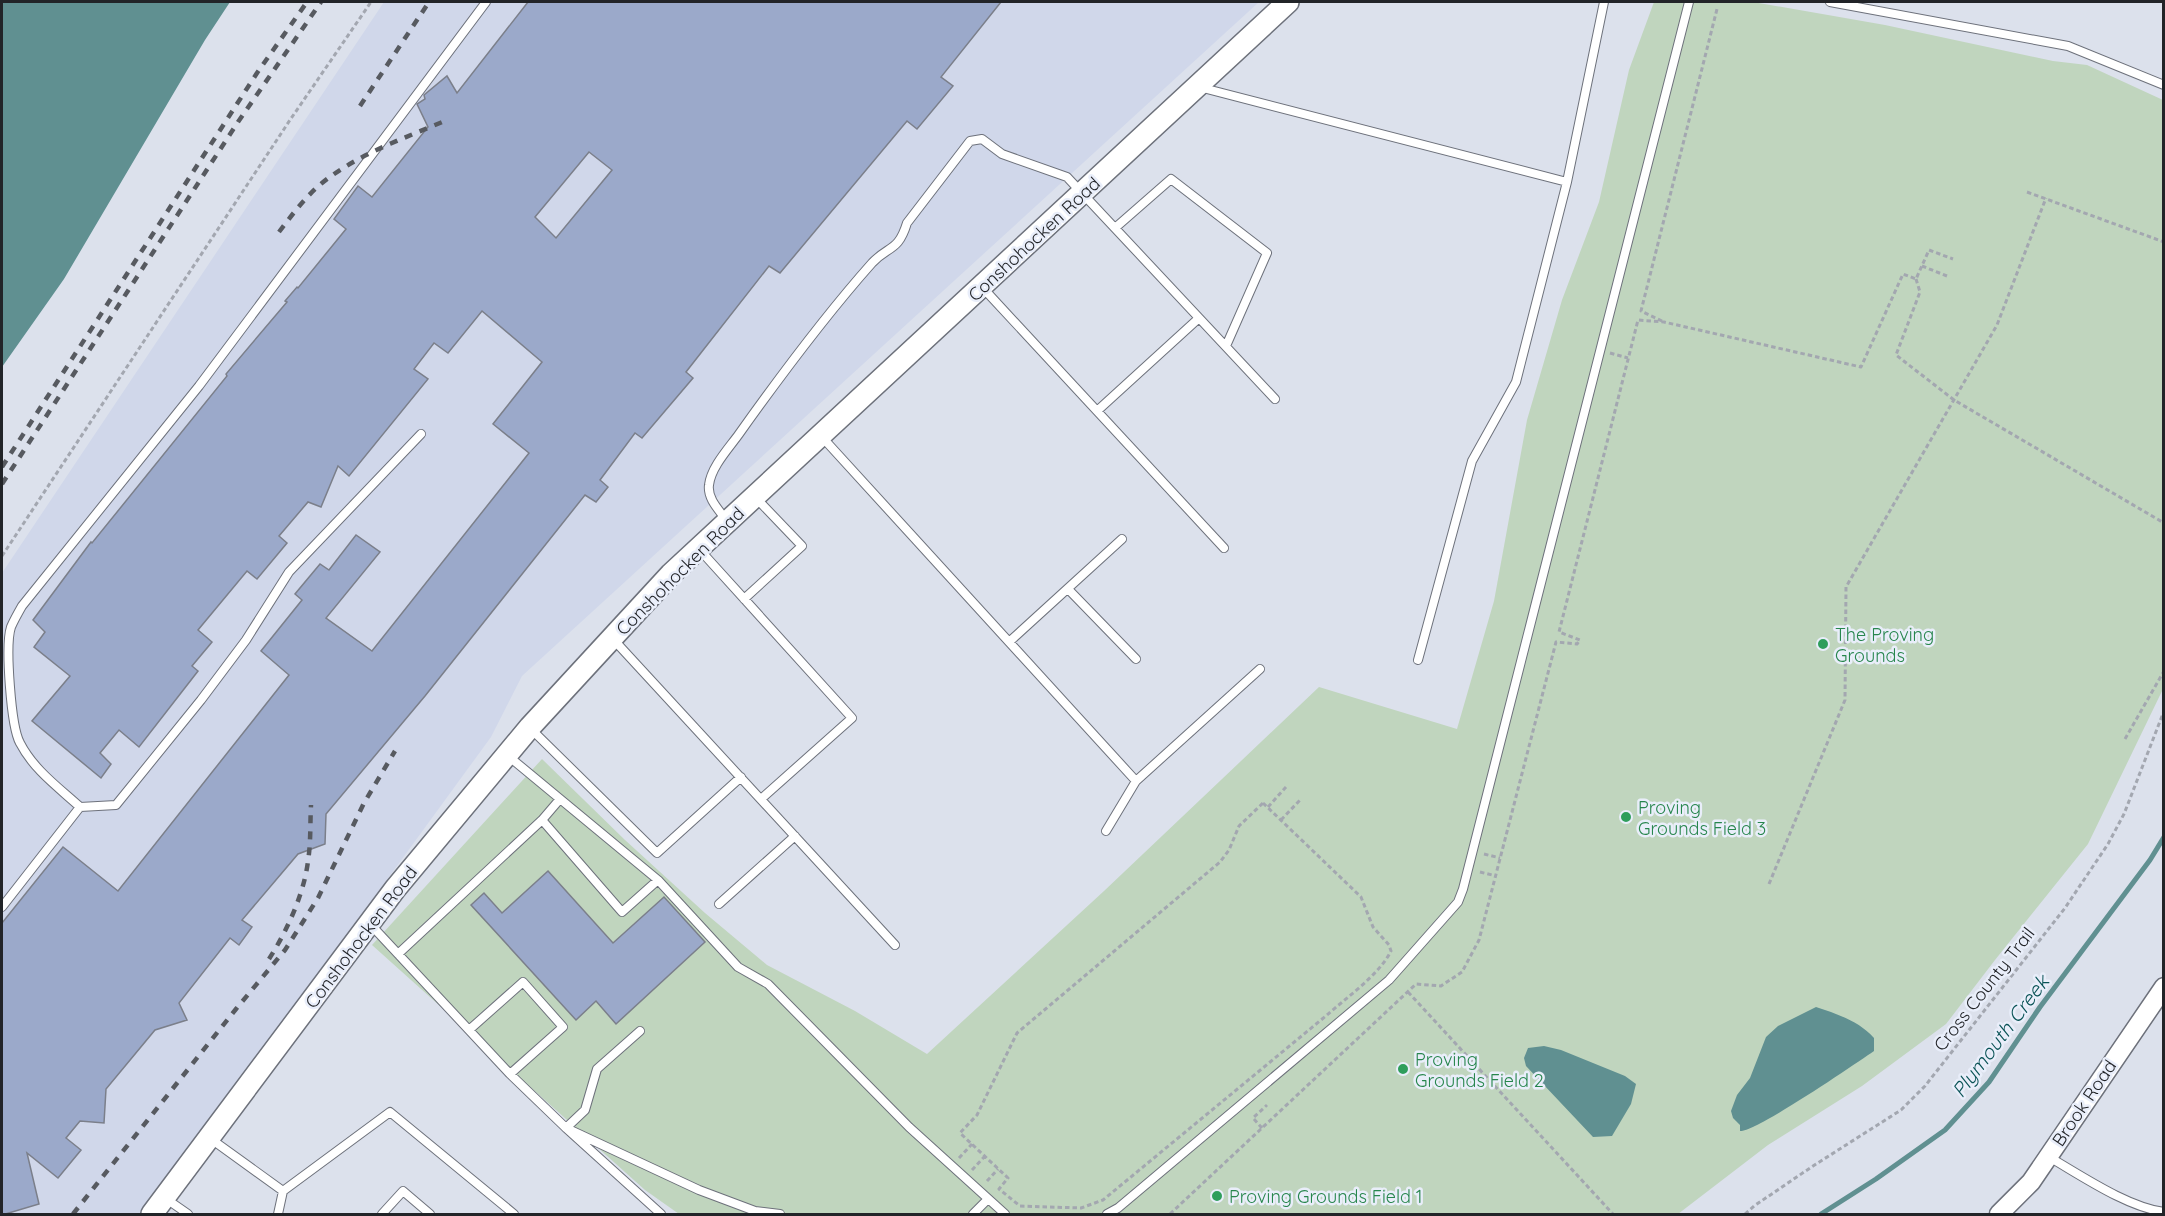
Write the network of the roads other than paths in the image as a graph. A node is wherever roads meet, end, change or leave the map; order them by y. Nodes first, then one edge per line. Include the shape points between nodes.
1 (486, 2) edge
2 (1604, 2) edge
3 (1689, 2) edge
4 (1830, 2) edge
5 (1280, 6) edge
6 (2163, 85) edge
7 (1198, 87) junction
8 (1567, 182) junction
9 (1082, 194) junction
10 (1115, 228) junction
11 (982, 286) junction
12 (1199, 318) junction
13 (1226, 346) junction
14 (1275, 399) dead end
15 (1097, 411) junction
16 (422, 434) dead end
17 (821, 436) junction
18 (755, 497) junction
19 (728, 522) junction
20 (1122, 539) dead end
21 (1224, 548) dead end
22 (699, 549) junction
23 (1068, 589) junction
24 (744, 599) junction
25 (612, 638) junction
26 (1009, 642) junction
27 (1136, 659) dead end
28 (1418, 660) dead end
29 (1260, 669) dead end
30 (530, 727) junction
31 (507, 755) junction
32 (741, 777) junction
33 (1136, 781) junction
34 (560, 799) junction
35 (761, 799) junction
36 (80, 807) junction
37 (542, 820) junction
38 (1106, 831) dead end
39 (795, 836) junction
40 (658, 880) junction
41 (719, 904) dead end
42 (2, 907) edge
43 (370, 924) junction
44 (896, 945) dead end
45 (398, 954) junction
46 (2163, 987) edge
47 (469, 1030) junction
48 (640, 1031) dead end
49 (510, 1074) junction
50 (566, 1128) junction
51 (210, 1138) junction
52 (2048, 1157) junction
53 (283, 1191) junction
54 (164, 1197) junction
55 (987, 1200) junction
56 (2163, 1212) edge
57 (152, 1215) edge
58 (188, 1215) edge
59 (278, 1215) edge
60 (382, 1215) edge
61 (430, 1215) edge
62 (514, 1215) edge
63 (661, 1215) edge
64 (780, 1215) edge
65 (973, 1215) edge
66 (1005, 1215) edge
67 (1107, 1215) edge
68 (1999, 1215) edge

1 - 36 lane via 199,386 22,606 11,628 8,655 18,741 39,772
2 - 8 lane
3 - 67 lane via 1458,902 1389,980
4 - 6 lane via 2068,46
5 - 7 main road, Conshohocken Road
7 - 8 lane
7 - 9 main road, Conshohocken Road
8 - 28 lane via 1516,382 1472,461
9 - 10 lane
9 - 11 main road, Conshohocken Road
9 - 19 lane via 1059,173 1002,154 982,140 970,141 907,223 902,239 874,261 812,336 717,466 709,485 711,498
10 - 12 lane
10 - 13 lane via 1171,179 1267,253
11 - 15 lane
11 - 17 main road, Conshohocken Road
12 - 13 lane
12 - 15 lane
13 - 14 lane
15 - 21 lane
16 - 36 lane via 289,572 246,640 116,805
17 - 18 main road, Conshohocken Road
17 - 26 lane
18 - 19 main road, Conshohocken Road
18 - 24 lane via 802,546
19 - 22 main road, Conshohocken Road
20 - 23 lane
22 - 24 lane
22 - 25 main road, Conshohocken Road
23 - 26 lane
23 - 27 lane
24 - 35 lane via 852,718
25 - 30 main road, Conshohocken Road
25 - 32 lane
26 - 33 lane
29 - 33 lane
30 - 31 main road, Conshohocken Road
30 - 32 lane via 657,853
31 - 34 lane
31 - 43 main road, Conshohocken Road
32 - 35 lane
33 - 38 lane
34 - 37 lane
34 - 40 lane
35 - 39 lane
36 - 42 lane
37 - 40 lane via 622,912
37 - 45 lane
39 - 41 lane
39 - 44 lane
40 - 55 lane via 738,967 768,984
43 - 45 lane
43 - 51 main road, Conshohocken Road
45 - 47 lane
46 - 52 street, Brook Road
47 - 49 lane
47 - 49 lane via 523,982 563,1027
48 - 50 lane via 597,1069 585,1110
49 - 50 lane
50 - 63 lane
50 - 64 lane via 699,1190 755,1211
51 - 53 lane
51 - 54 main road, Conshohocken Road
52 - 56 lane via 2125,1200
52 - 68 street, Brook Road via 2031,1182
53 - 59 lane
53 - 62 lane via 390,1112
54 - 57 main road, Conshohocken Road
54 - 58 lane
55 - 65 lane
55 - 66 lane
60 - 61 lane via 403,1191

